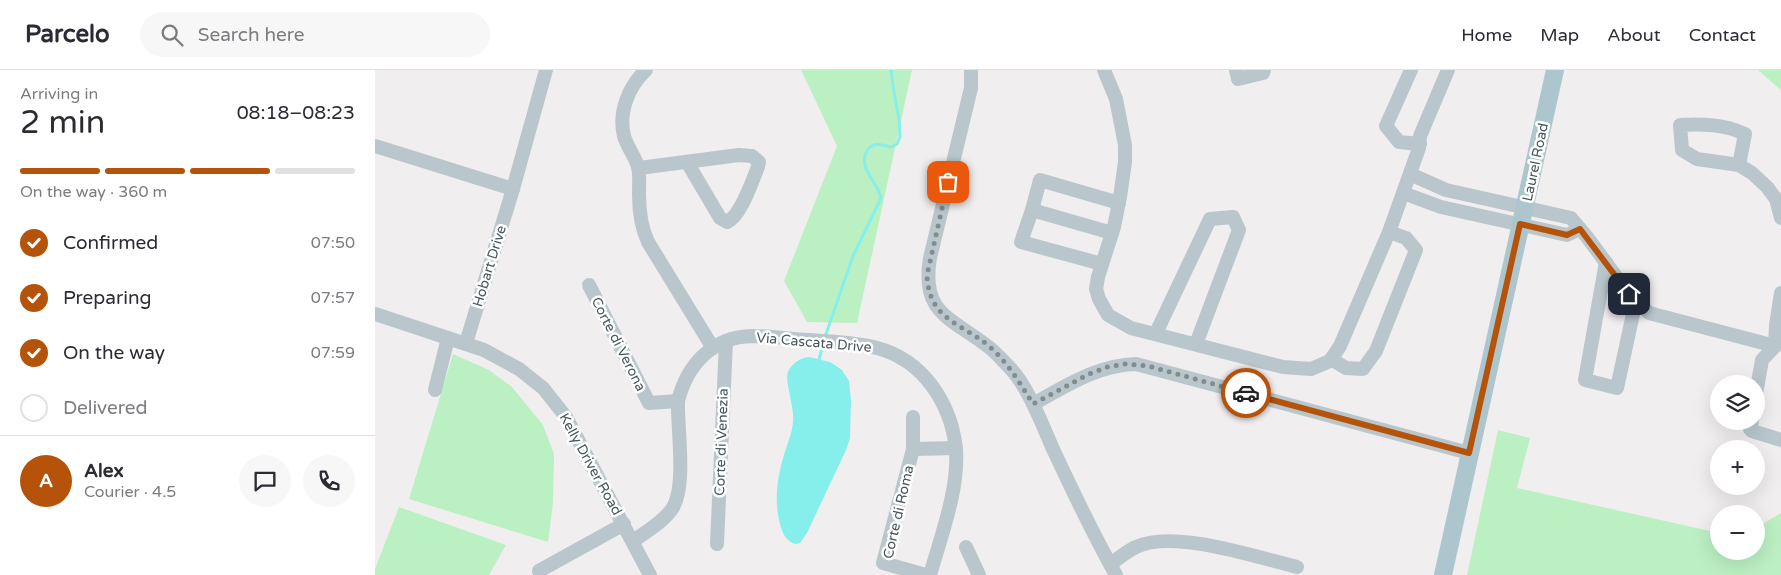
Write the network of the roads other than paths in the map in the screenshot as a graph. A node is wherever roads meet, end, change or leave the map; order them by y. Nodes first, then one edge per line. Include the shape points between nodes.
1 (546, 70) edge
2 (646, 70) edge
3 (971, 70) edge
4 (1104, 70) edge
5 (1236, 70) edge
6 (1264, 70) edge
7 (1411, 70) edge
8 (1449, 70) edge
9 (1555, 70) edge
10 (1419, 144) junction
11 (375, 146) edge
12 (687, 162) junction
13 (1739, 165) junction
14 (639, 168) junction
15 (1410, 174) junction
16 (513, 189) junction
17 (1403, 193) junction
18 (1119, 203) junction
19 (1525, 207) junction
20 (1031, 210) junction
21 (1781, 218) edge
22 (1520, 224) junction
23 (1580, 229) junction
24 (1389, 232) junction
25 (1112, 234) junction
26 (1606, 262) junction
27 (1102, 264) junction
28 (589, 285) dead end
29 (1781, 293) edge
30 (1636, 300) junction
31 (375, 314) edge
32 (1156, 333) junction
33 (448, 338) junction
34 (726, 341) junction
35 (466, 343) junction
36 (1196, 344) junction
37 (713, 348) junction
38 (1778, 350) edge
39 (1331, 358) junction
40 (1759, 375) edge
41 (435, 390) dead end
42 (678, 401) junction
43 (1033, 404) junction
44 (913, 417) dead end
45 (1751, 430) edge
46 (1781, 440) edge
47 (956, 448) junction
48 (913, 449) junction
49 (1469, 453) junction
50 (624, 524) junction
51 (633, 541) junction
52 (717, 544) dead end
53 (966, 547) dead end
54 (1297, 566) dead end
55 (1113, 570) edge
56 (539, 571) dead end
57 (650, 575) edge
58 (926, 575) edge
59 (930, 575) edge
60 (979, 575) edge
61 (1443, 575) edge

1 - 16 street, Hobart Drive
2 - 14 street via 633,85 623,114 624,136
3 - 43 street via 971,88 930,258 928,287 939,311 988,346 1012,370
4 - 18 street via 1116,99 1125,145
5 - 6 street via 1238,79 1263,73
7 - 10 street via 1386,126 1399,142
8 - 10 street
9 - 19 main road, Laurel Road
10 - 15 street
11 - 16 street
12 - 12 street via 747,155 756,158 759,162 756,172 731,220 727,222 720,218
12 - 14 street
13 - 13 street via 1745,134 1722,126 1680,125 1682,150 1697,158
13 - 21 street via 1767,187
14 - 37 street via 643,233
15 - 17 street
15 - 19 street via 1446,190
16 - 35 street, Hobart Drive
17 - 22 street via 1441,207
17 - 24 street
18 - 20 street via 1040,180
18 - 25 street
19 - 22 main road, Laurel Road
19 - 23 street via 1571,218
20 - 25 street
20 - 27 street via 1021,242
22 - 23 street via 1567,235
22 - 49 main road, Laurel Road
23 - 26 street
24 - 39 street via 1340,346
24 - 39 street via 1406,238 1416,250 1375,351 1363,369 1346,368
25 - 27 street
26 - 30 street
26 - 30 street via 1585,380 1617,388
27 - 32 street via 1096,289 1107,316 1131,328
28 - 42 street, Corte di Verona via 649,403
29 - 38 street via 1776,325
30 - 38 street via 1649,313
31 - 33 street, Kelly Driver Road
32 - 36 street
32 - 36 street via 1210,219 1233,217 1239,230
33 - 35 street, Kelly Driver Road
33 - 41 street
34 - 37 street, Via Cascata Drive
34 - 47 street, Via Cascata Drive via 751,336 885,350 919,371 934,388 946,409
34 - 52 street, Corte di Venezia
35 - 50 street, Kelly Driver Road via 519,369 543,388 567,417
36 - 39 street via 1283,367 1311,369
37 - 42 street, Via Cascata Drive via 691,367
38 - 40 street via 1762,360
42 - 51 street, Via Cascata Drive via 680,482 677,500 665,517
43 - 49 street via 1107,367 1137,364
43 - 55 street
44 - 48 street, Corte di Roma
45 - 46 street
47 - 48 street, Corte di Roma
47 - 59 street, Via Cascata Drive via 956,472
48 - 58 street, Corte di Roma via 883,563
49 - 61 main road, Laurel Road
50 - 51 street, Kelly Driver Road
50 - 56 street
51 - 57 street, Kelly Driver Road
53 - 60 street
54 - 55 street via 1176,540 1136,547

